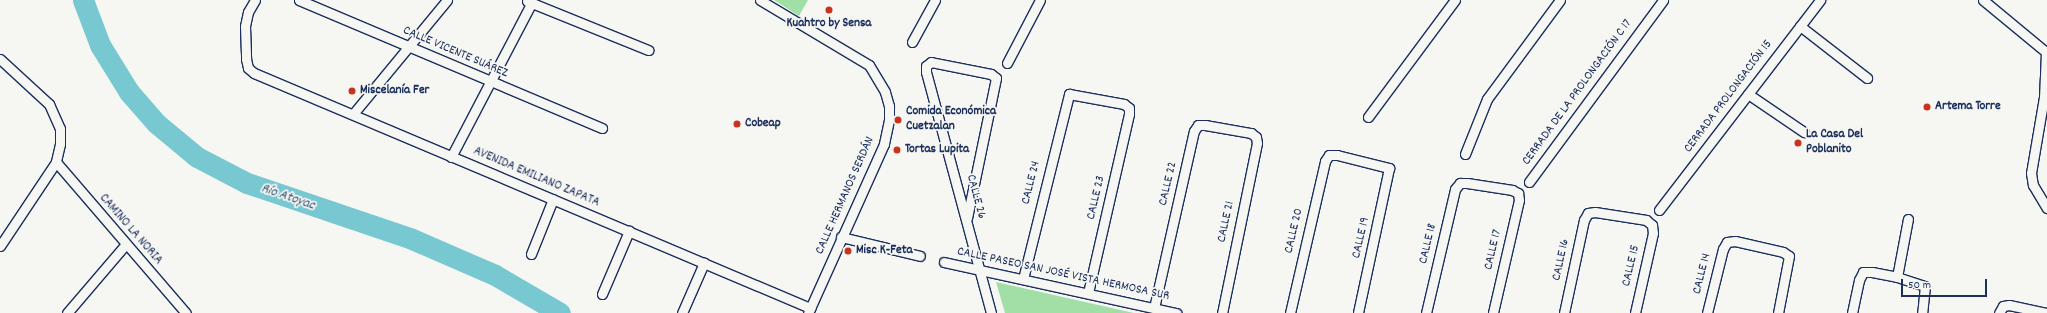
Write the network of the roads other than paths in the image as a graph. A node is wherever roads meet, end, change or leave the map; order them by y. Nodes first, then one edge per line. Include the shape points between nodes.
1 (255, 0) edge
2 (299, 0) edge
3 (448, 0) edge
4 (760, 0) edge
5 (935, 0) edge
6 (1040, 0) edge
7 (1455, 0) edge
8 (1560, 0) edge
9 (1663, 0) edge
10 (1820, 0) edge
11 (1983, 0) edge
12 (529, 1) edge
13 (1800, 26) junction
14 (912, 42) dead end
15 (408, 47) junction
16 (648, 50) dead end
17 (2046, 52) edge
18 (1008, 63) dead end
19 (1, 64) edge
20 (1867, 78) dead end
21 (490, 81) junction
22 (1069, 94) joint
23 (1748, 94) junction
24 (2046, 96) edge
25 (353, 114) junction
26 (1368, 117) dead end
27 (602, 128) dead end
28 (1804, 132) dead end
29 (1256, 137) joint
30 (1465, 154) dead end
31 (1329, 155) joint
32 (451, 156) junction
33 (56, 162) junction
34 (1529, 182) dead end
35 (1460, 183) joint
36 (553, 199) junction
37 (2047, 208) edge
38 (1659, 210) dead end
39 (1588, 213) joint
40 (967, 218) junction
41 (1908, 219) dead end
42 (629, 231) junction
43 (841, 237) junction
44 (125, 245) junction
45 (0, 246) edge
46 (531, 254) dead end
47 (920, 256) dead end
48 (944, 262) dead end
49 (704, 263) junction
50 (979, 269) junction
51 (1897, 277) junction
52 (1023, 279) junction
53 (1088, 293) junction
54 (602, 294) dead end
55 (1154, 308) junction
56 (2001, 309) edge
57 (809, 310) edge
58 (67, 313) edge
59 (186, 313) edge
60 (682, 313) edge
61 (991, 313) edge
62 (1176, 313) edge
63 (1222, 313) edge
64 (1290, 313) edge
65 (1358, 313) edge
66 (1426, 313) edge
67 (1493, 313) edge
68 (1564, 313) edge
69 (1635, 313) edge
70 (1708, 313) edge
71 (1778, 313) edge
72 (1852, 313) edge
73 (1922, 313) edge
74 (2047, 313) edge

1 - 25 street, AVENIDA EMILIANO ZAPATA via 248,12 245,26 248,68 254,73
2 - 15 street, CALLE VICENTE SUÁREZ
3 - 15 street
4 - 43 street, CALLE HERMANOS SERDÁN via 868,65 885,92 889,120 884,144
5 - 14 street
6 - 18 street
7 - 26 street
8 - 30 street via 1487,99
9 - 34 street, CERRADA DE LA PROLONGACIÓN C 17
10 - 13 street, CERRADA PROLONGACIÓN 15
11 - 17 street
12 - 16 street
12 - 21 street
13 - 20 street
13 - 23 street, CERRADA PROLONGACIÓN 15
15 - 21 street, CALLE VICENTE SUÁREZ
15 - 25 street
17 - 24 street
19 - 33 street via 48,104 56,116 60,129
21 - 27 street, CALLE VICENTE SUÁREZ
21 - 32 street
22 - 52 street, CALLE 24
22 - 53 street, CALLE 23 via 1124,104 1129,108
23 - 28 street
23 - 38 street, CERRADA PROLONGACIÓN 15
24 - 37 street via 2031,173 2033,185
25 - 32 street, AVENIDA EMILIANO ZAPATA
29 - 55 street, CALLE 22 via 1251,133 1205,125 1198,125 1194,131
29 - 63 street, CALLE 21
31 - 64 street, CALLE 20 via 1325,161
31 - 65 street, CALLE 19 via 1357,159 1389,168
32 - 36 street, AVENIDA EMILIANO ZAPATA
33 - 44 street, CAMINO LA NORIA
33 - 45 street
35 - 66 street, CALLE 18 via 1455,189
35 - 67 street, CALLE 17 via 1518,193 1519,200
36 - 42 street, AVENIDA EMILIANO ZAPATA
36 - 46 street
39 - 68 street, CALLE 16 via 1584,220
39 - 69 street, CALLE 15 via 1646,220 1652,225 1653,233
40 - 40 street, CALLE 26 via 926,72 926,66 936,62 991,74 996,78
40 - 50 street, CALLE 26
41 - 51 street
42 - 49 street, AVENIDA EMILIANO ZAPATA
42 - 54 street
43 - 47 street
43 - 57 street, CALLE HERMANOS SERDÁN
44 - 58 street
44 - 59 street, CAMINO LA NORIA
48 - 50 street, CALLE PASEO SAN JOSÉ VISTA HERMOSA SUR
49 - 57 street, AVENIDA EMILIANO ZAPATA
49 - 60 street
50 - 52 street, CALLE PASEO SAN JOSÉ VISTA HERMOSA SUR
50 - 61 street, CALLE 26
51 - 72 street via 1863,272
51 - 73 street via 1925,286
52 - 53 street, CALLE PASEO SAN JOSÉ VISTA HERMOSA SUR
53 - 55 street, CALLE PASEO SAN JOSÉ VISTA HERMOSA SUR
55 - 62 street, CALLE PASEO SAN JOSÉ VISTA HERMOSA SUR
56 - 74 street
70 - 71 street, CALLE 14 via 1723,249 1727,242 1735,241 1783,252 1789,256

